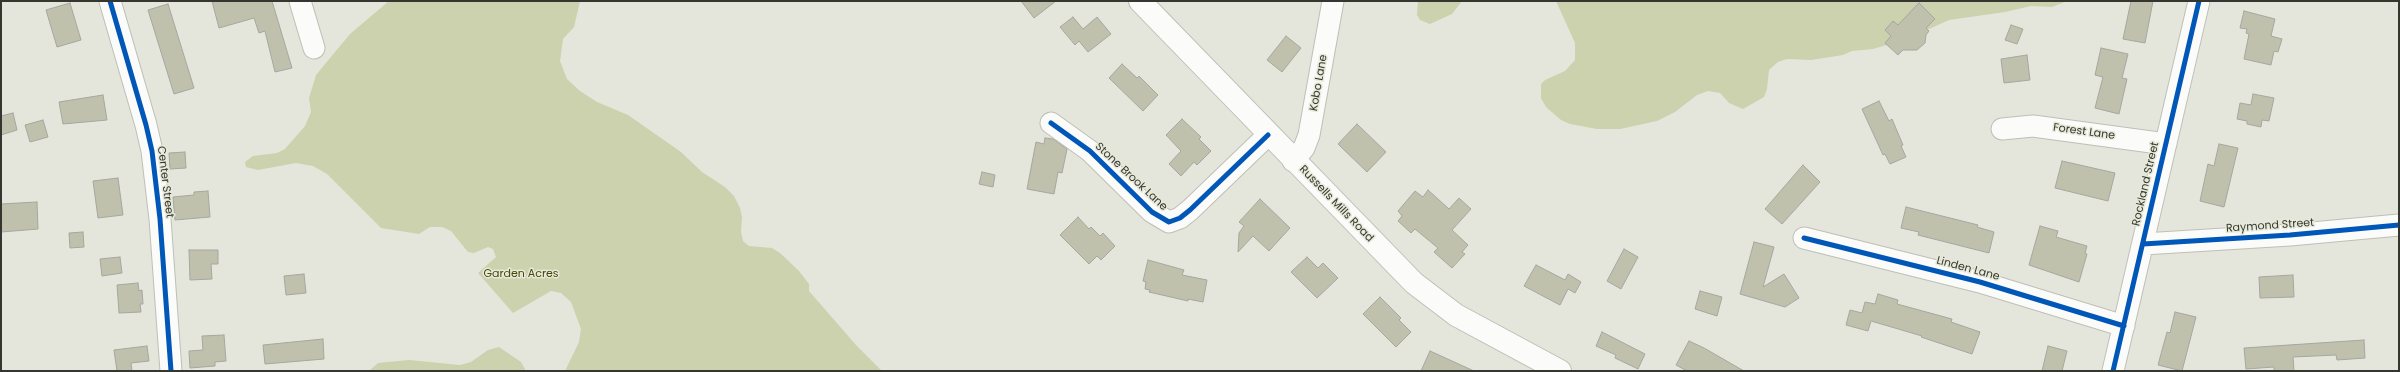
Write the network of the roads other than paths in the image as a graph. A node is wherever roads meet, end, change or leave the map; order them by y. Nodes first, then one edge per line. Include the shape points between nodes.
1 (110, 1) edge
2 (300, 1) edge
3 (1140, 1) edge
4 (1333, 1) edge
5 (2199, 1) edge
6 (314, 48) dead end
7 (1051, 123) dead end
8 (2002, 129) dead end
9 (1268, 134) junction
10 (2166, 144) junction
11 (1293, 161) junction
12 (2399, 225) edge
13 (1804, 238) dead end
14 (2143, 244) junction
15 (2124, 326) junction
16 (171, 371) edge
17 (1560, 371) edge
18 (2114, 371) edge

1 - 16 street, Center Street via 149,137 160,219
2 - 6 street
3 - 9 main road, Russells Mills Road
4 - 11 street, Kobo Lane via 1310,135 1304,148
5 - 10 street, Rockland Street
7 - 9 street, Stone Brook Lane via 1090,151 1152,212 1169,222 1190,210
8 - 10 street, Forest Lane via 2033,126
9 - 11 main road, Russells Mills Road
10 - 14 street, Rockland Street
11 - 17 main road, Russells Mills Road via 1400,269 1441,305
12 - 14 street, Raymond Street
13 - 15 street, Linden Lane via 1980,282
14 - 15 street, Rockland Street
15 - 18 street, Rockland Street

